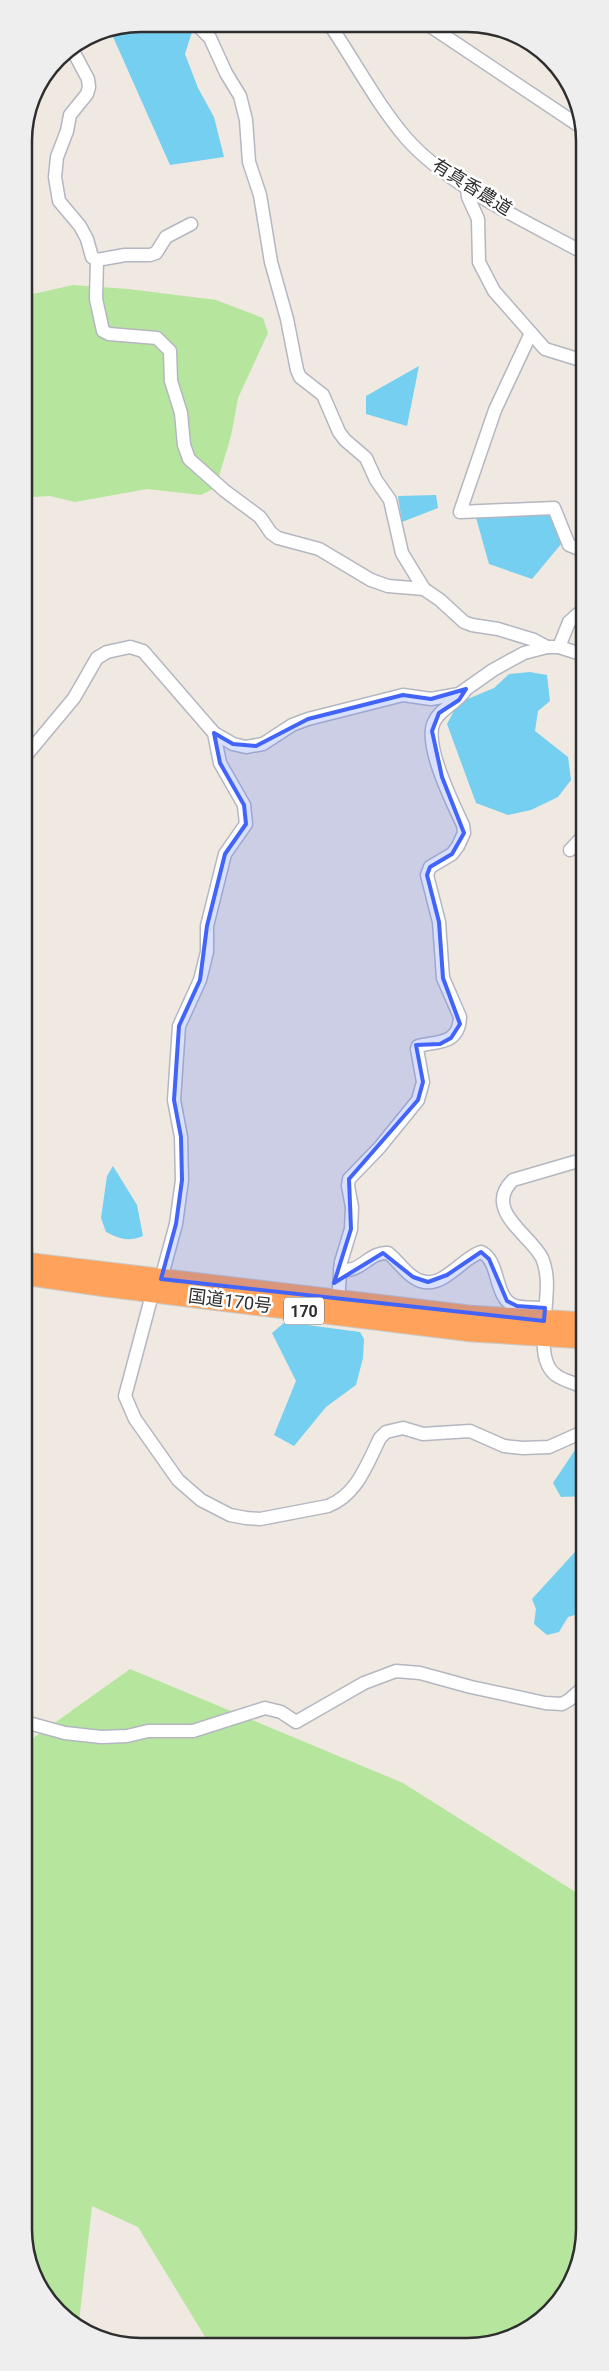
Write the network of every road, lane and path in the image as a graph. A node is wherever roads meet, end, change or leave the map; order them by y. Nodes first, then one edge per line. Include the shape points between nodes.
1 (204, 32) edge
2 (335, 32) edge
3 (439, 32) edge
4 (75, 55) edge
5 (575, 123) edge
6 (467, 188) junction
7 (190, 224) dead end
8 (576, 249) edge
9 (97, 260) junction
10 (531, 333) junction
11 (576, 358) edge
12 (576, 548) edge
13 (424, 590) junction
14 (576, 614) edge
15 (553, 647) junction
16 (576, 653) edge
17 (466, 689) junction
18 (214, 733) junction
19 (33, 748) edge
20 (576, 844) edge
21 (570, 850) dead end
22 (576, 1162) edge
23 (32, 1263) edge
24 (340, 1269) junction
25 (32, 1276) edge
26 (157, 1285) junction
27 (338, 1300) junction
28 (545, 1322) junction
29 (576, 1322) edge
30 (576, 1335) edge
31 (576, 1385) edge
32 (576, 1435) edge
33 (576, 1694) edge
34 (32, 1724) edge

1 - 13 street via 240,96 246,120 249,162 260,195 271,262 300,378 323,395 344,440 366,458 390,500 402,553
2 - 6 street, 有真香農道 via 392,121 408,140 446,175
3 - 5 street
4 - 9 street via 89,87 70,115 57,157 55,178 59,201 80,226 92,257
6 - 8 street, 有真香農道
6 - 10 street via 478,219 479,262 494,291
7 - 9 street via 166,237 156,253 150,256 125,255
9 - 13 street via 96,299 103,331 157,338 170,351 170,381 181,413 184,445 189,459 225,492 260,517 278,538 320,549 371,580 388,586
10 - 11 street via 546,349
10 - 12 street via 495,410 460,512 554,508 569,545
13 - 15 street via 472,626 498,629
14 - 15 street
15 - 16 street
15 - 17 street via 524,653
17 - 18 street via 459,694 431,700 403,695 308,719 256,746 233,744
17 - 24 street via 459,700 439,713 433,722 432,732 442,777 464,833 452,854 430,867 428,875 439,922 443,978 460,1024 451,1038 440,1044 418,1046 423,1082 418,1100 349,1179 351,1229
18 - 19 street via 143,651 130,646 97,658 74,698
18 - 26 street via 220,763 244,804 246,824 225,854 207,926 200,980 179,1026 174,1100 181,1137 182,1180 176,1224
20 - 21 street
22 - 28 street via 513,1180 504,1194 512,1224 541,1256 547,1275
23 - 26 highway, 国道170号 / 170
24 - 27 street
24 - 28 street via 354,1270 383,1253 395,1258 413,1277 428,1282 447,1276 481,1252 489,1258 507,1301
25 - 26 highway, 国道170号 / 170
26 - 27 highway, 国道170号 / 170
26 - 28 highway, 国道170号 / 170 via 472,1332
26 - 32 street via 125,1396 135,1419 178,1480 201,1500 230,1515 260,1519 338,1502 354,1489 380,1438 394,1430 403,1428 423,1434 470,1431 504,1446 523,1448 549,1447
27 - 28 highway, 国道170号 / 170
28 - 29 highway, 国道170号 / 170
28 - 30 highway, 国道170号 / 170
28 - 31 street via 543,1351 550,1367 557,1376
33 - 34 street via 562,1704 545,1703 420,1673 396,1671 364,1682 296,1722 281,1712 266,1708 193,1731 148,1731 128,1736 65,1733

